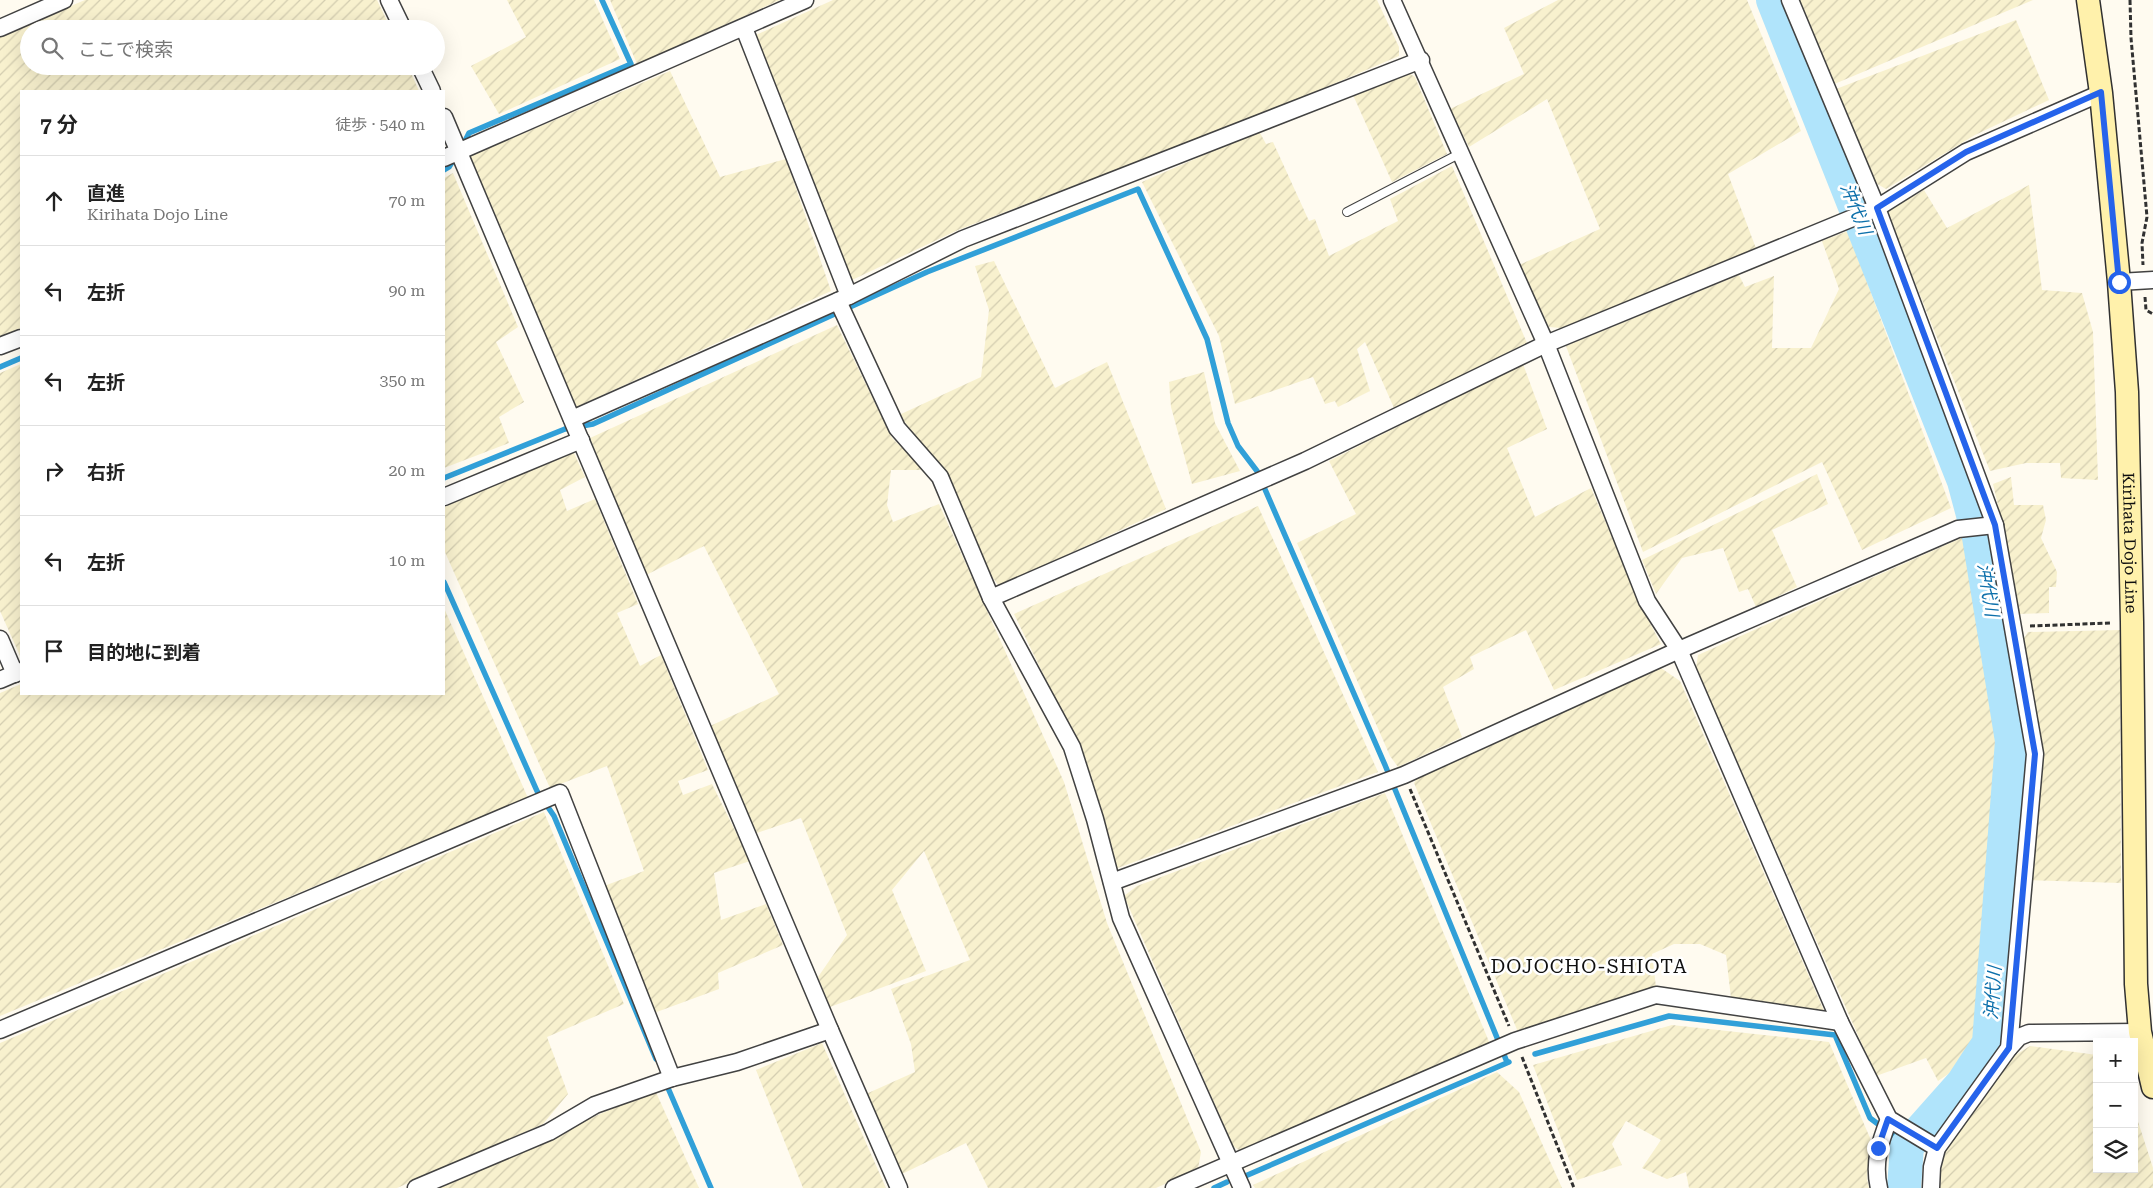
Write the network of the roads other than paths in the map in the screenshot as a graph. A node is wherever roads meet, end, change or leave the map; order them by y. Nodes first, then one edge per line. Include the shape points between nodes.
1 (64, 0) edge
2 (389, 0) edge
3 (805, 0) edge
4 (1392, 0) edge
5 (1790, 0) edge
6 (2088, 0) edge
7 (20, 20) edge
8 (21, 20) edge
9 (399, 20) edge
10 (0, 28) edge
11 (744, 28) junction
12 (1421, 60) junction
13 (424, 75) edge
14 (432, 90) edge
15 (2101, 92) junction
16 (445, 118) edge
17 (460, 150) junction
18 (1462, 153) junction
19 (445, 158) edge
20 (1877, 208) junction
21 (1347, 212) dead end
22 (2149, 280) edge
23 (2119, 282) junction
24 (843, 299) junction
25 (20, 338) edge
26 (1546, 344) junction
27 (0, 346) edge
28 (572, 419) junction
29 (581, 440) junction
30 (445, 496) edge
31 (1995, 525) junction
32 (992, 598) junction
33 (0, 639) edge
34 (1679, 650) junction
35 (12, 675) edge
36 (1112, 882) junction
37 (1840, 1022) junction
38 (0, 1030) edge
39 (830, 1030) junction
40 (2140, 1032) junction
41 (2009, 1048) junction
42 (672, 1078) junction
43 (2153, 1087) edge
44 (1888, 1119) junction
45 (1937, 1148) junction
46 (1231, 1162) junction
47 (416, 1188) edge
48 (899, 1188) edge
49 (1174, 1188) edge
50 (1242, 1188) edge
51 (1879, 1188) edge
52 (1931, 1188) edge

1 - 8 street
2 - 9 street
3 - 11 street
4 - 12 street
5 - 20 street
6 - 15 main road, Kirihata Dojo Line
7 - 10 street
11 - 17 street
11 - 24 street
12 - 18 street
12 - 24 street via 963,239
13 - 14 street
15 - 20 street via 1966,152
15 - 23 main road, Kirihata Dojo Line
16 - 17 street
17 - 19 street
17 - 28 street
18 - 21 lane
18 - 26 street
20 - 26 street
20 - 31 street
22 - 23 street
23 - 40 main road, Kirihata Dojo Line via 2127,392 2136,984
24 - 28 street
24 - 32 street via 897,428 940,477
25 - 27 street
26 - 32 street via 1304,461
26 - 34 street via 1647,600
28 - 29 street
29 - 30 street
29 - 39 street
31 - 34 street via 1958,529
31 - 41 street via 2035,754
32 - 36 street via 1072,747
33 - 35 street
34 - 36 street via 1404,775
34 - 37 street
36 - 46 street via 1121,918
37 - 44 street
37 - 46 street via 1656,995 1515,1041
38 - 42 street via 560,793
39 - 42 street via 737,1062
39 - 48 street
40 - 41 street via 2029,1033 2019,1037
40 - 43 main road, Kirihata Dojo Line
41 - 45 street
42 - 47 street via 595,1105 549,1132
44 - 45 street
44 - 51 street via 1878,1148 1876,1176
45 - 52 street
46 - 49 street
46 - 50 street

